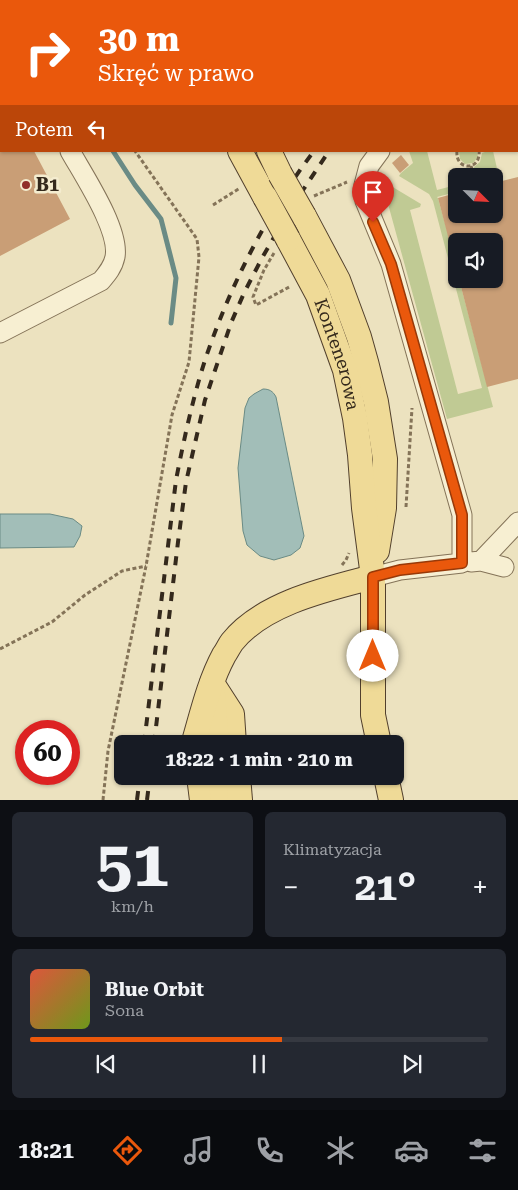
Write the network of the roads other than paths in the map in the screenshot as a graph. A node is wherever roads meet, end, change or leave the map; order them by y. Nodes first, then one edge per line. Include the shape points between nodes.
1 (71, 152) edge
2 (241, 152) edge
3 (269, 152) edge
4 (379, 152) edge
5 (0, 334) edge
6 (518, 522) edge
7 (482, 561) junction
8 (462, 563) junction
9 (504, 566) dead end
10 (373, 577) junction
11 (212, 683) junction
12 (196, 735) edge
13 (216, 735) edge
14 (233, 735) edge
15 (377, 735) edge
16 (200, 785) edge
17 (221, 785) edge
18 (239, 785) edge
19 (388, 785) edge
20 (202, 800) edge
21 (223, 800) edge
22 (240, 800) edge
23 (391, 800) edge

1 - 5 lane via 104,212 114,239 115,256 110,270 101,281
2 - 10 main road, Kontenerowa, bridge via 318,295 345,370 359,446
3 - 10 main road, Kontenerowa, bridge via 338,280 359,337 376,402 385,459 384,508
4 - 8 lane via 369,166 364,185 365,201 391,264 462,515
6 - 7 lane
7 - 8 lane
7 - 9 lane
8 - 10 lane via 400,570
10 - 11 main road via 319,591 247,626 231,643
10 - 15 main road, Kontenerowa via 373,715
11 - 12 main road
11 - 13 main road
11 - 14 main road via 232,714
16 - 20 main road
17 - 21 main road
18 - 22 main road
19 - 23 main road

